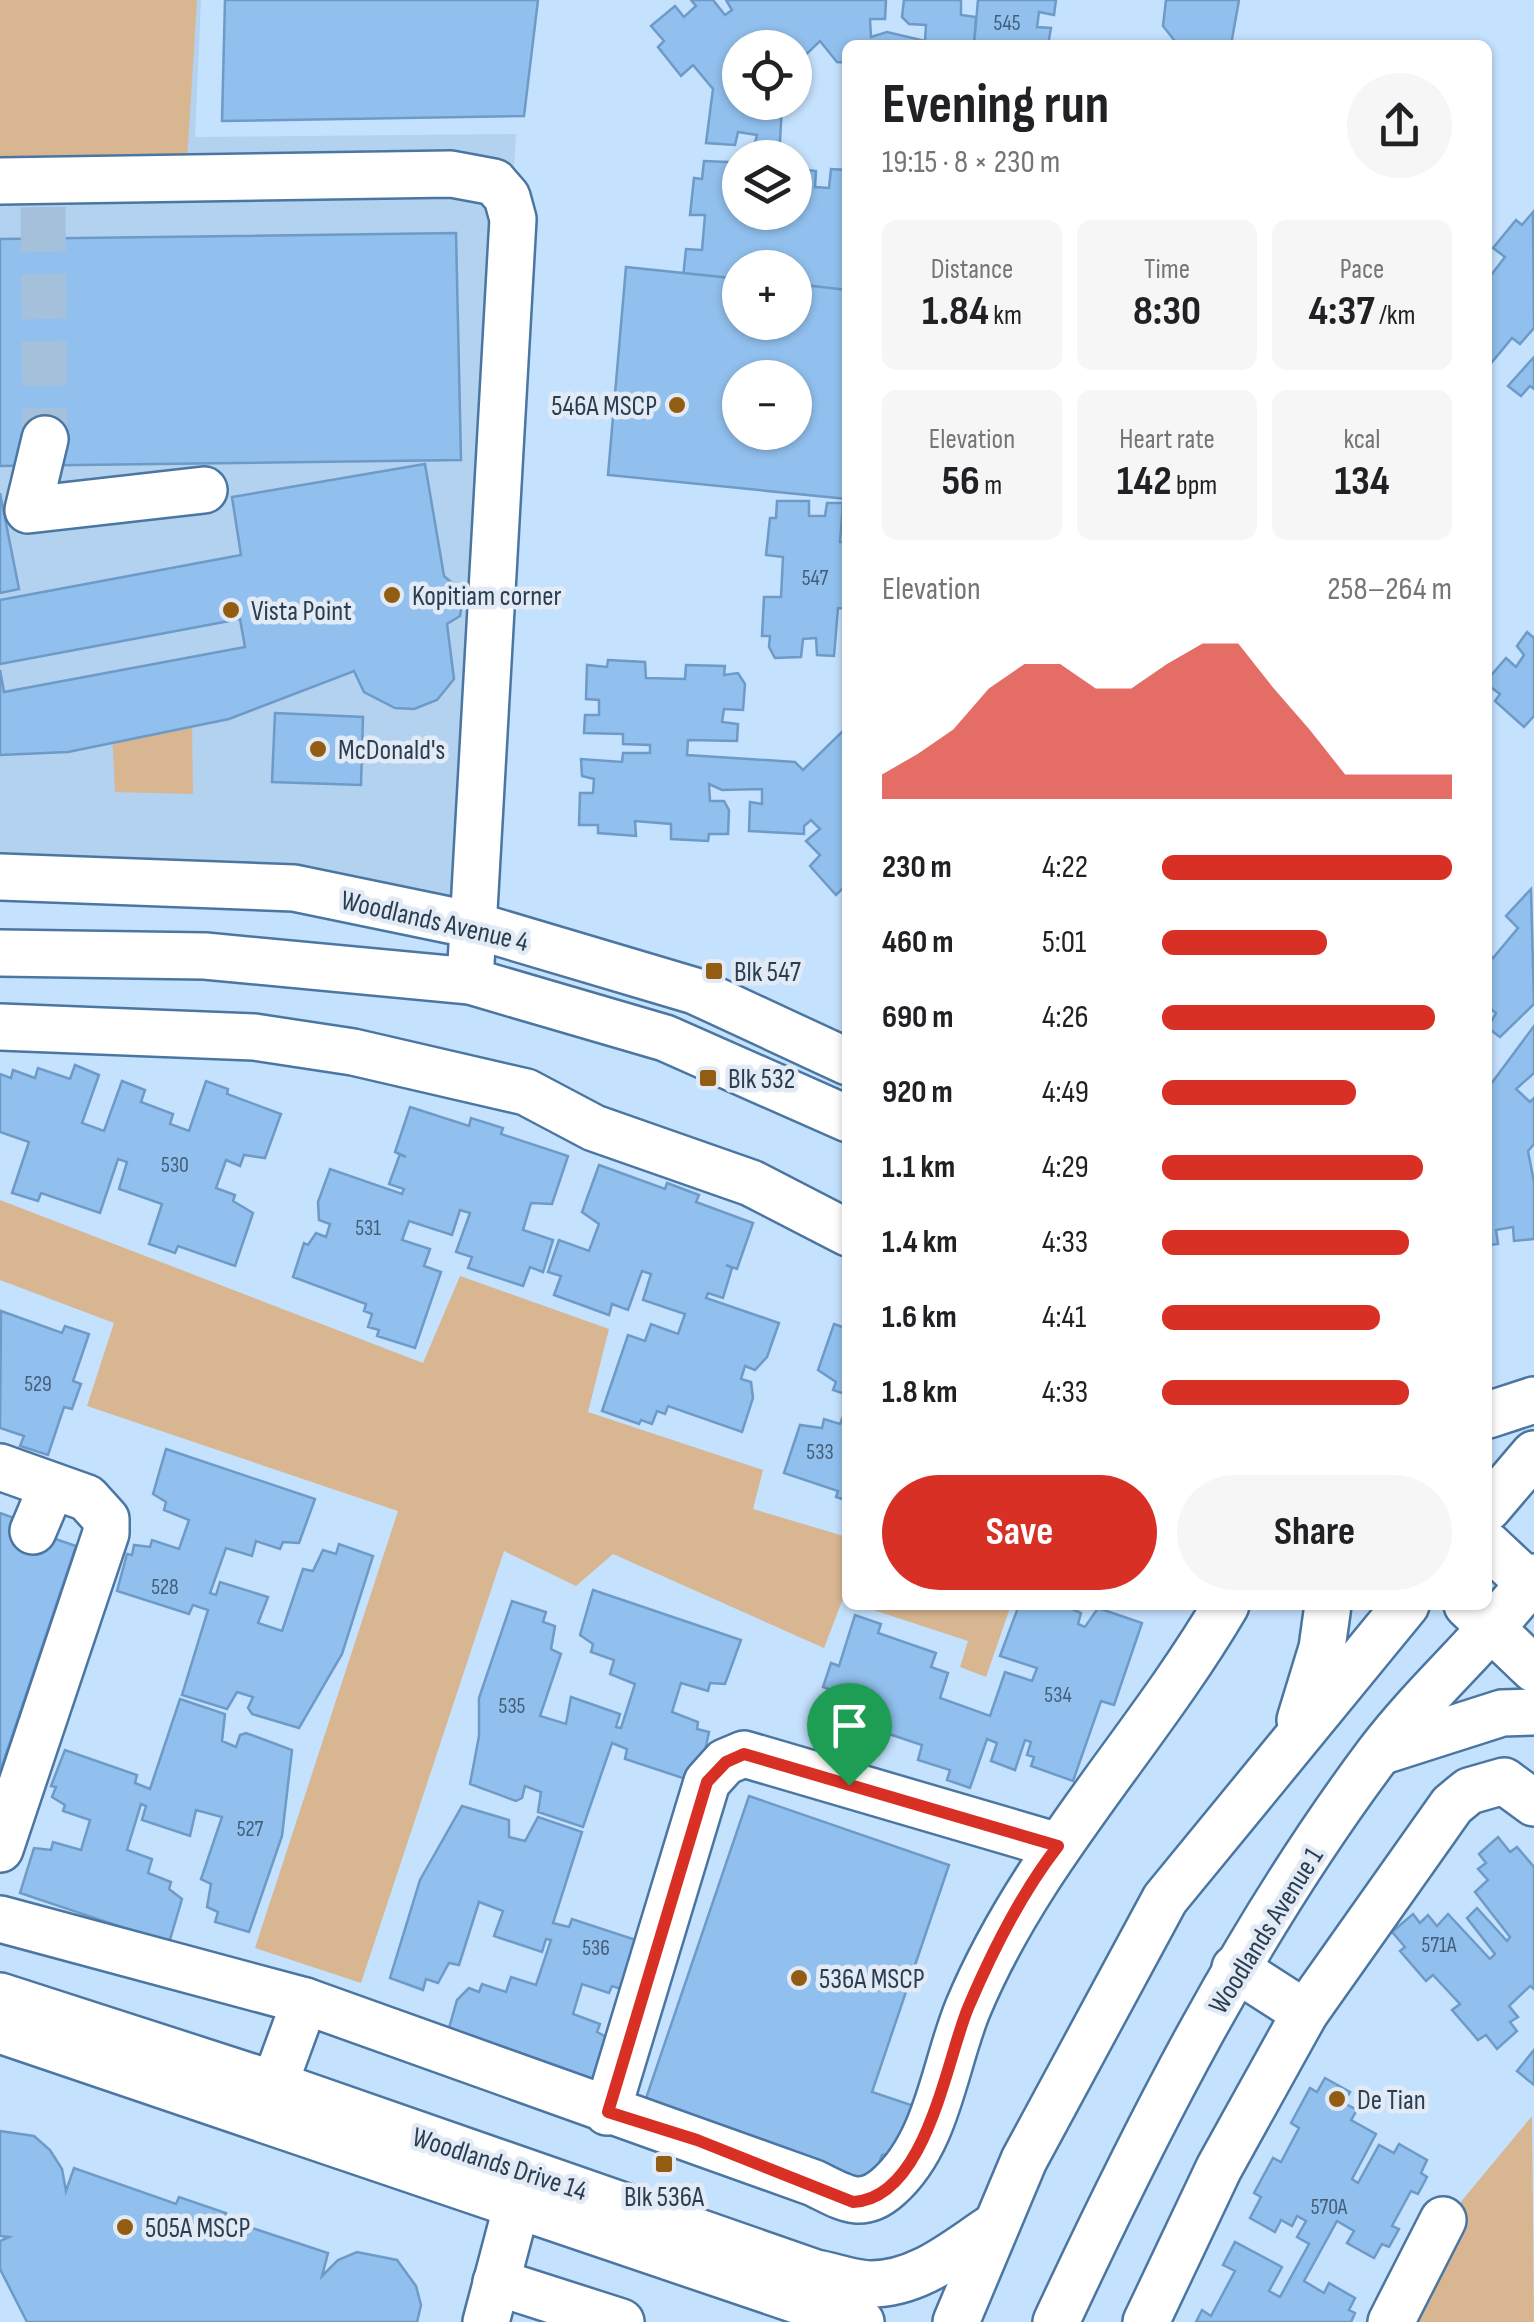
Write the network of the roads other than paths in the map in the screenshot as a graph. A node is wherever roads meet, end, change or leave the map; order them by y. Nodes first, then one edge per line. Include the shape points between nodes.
1 (28, 190) edge
2 (46, 439) tunnel mouth
3 (204, 490) dead end
4 (0, 877) edge
5 (475, 905) junction
6 (0, 953) edge
7 (470, 981) junction
8 (0, 1026) edge
9 (842, 1059) edge
10 (842, 1116) edge
11 (842, 1230) edge
12 (1534, 1400) edge
13 (1492, 1414) edge
14 (1534, 1454) edge
15 (0, 1467) edge
16 (52, 1486) junction
17 (1492, 1503) edge
18 (33, 1531) dead end
19 (1492, 1549) edge
20 (1532, 1583) edge
21 (1492, 1608) edge
22 (1223, 1610) edge
23 (1327, 1610) edge
24 (1402, 1610) edge
25 (1479, 1616) edge
26 (1534, 1669) edge
27 (1534, 1712) edge
28 (1286, 1749) junction
29 (1379, 1753) junction
30 (1534, 1803) edge
31 (1058, 1846) junction
32 (0, 1850) edge
33 (0, 1919) edge
34 (1236, 1968) junction
35 (0, 1996) edge
36 (305, 2001) junction
37 (1305, 2013) junction
38 (0, 2030) edge
39 (268, 2100) junction
40 (608, 2112) junction
41 (521, 2189) junction
42 (1443, 2220) dead end
43 (993, 2227) junction
44 (491, 2302) edge
45 (621, 2322) edge
46 (861, 2322) edge
47 (956, 2322) edge
48 (1056, 2322) edge
49 (1146, 2322) edge
50 (1391, 2322) edge

1 - 5 street via 450,174 494,182 506,198 513,219
2 - 3 street via 28,510
4 - 5 street, Woodlands Avenue 4 via 294,888
5 - 7 street
5 - 9 street, Woodlands Avenue 4 via 695,992
6 - 7 street, Woodlands Avenue 4 via 204,956
7 - 10 street, Woodlands Avenue 4 via 665,1038
8 - 11 street via 254,1037 526,1092 751,1183
12 - 13 street
14 - 17 street
15 - 16 street
16 - 18 street
16 - 32 street via 100,1509 106,1533
19 - 20 street
20 - 21 street, Woodlands Avenue 1
22 - 31 street
23 - 28 street via 1306,1709
24 - 28 street
25 - 26 street
25 - 29 street, Woodlands Avenue 1
27 - 29 street via 1487,1717
28 - 43 street via 1165,1899
29 - 34 street, Woodlands Avenue 1
30 - 37 street via 1504,1781 1469,1791 1452,1805
31 - 40 street via 968,2008 932,2120 906,2168 869,2201 853,2202
31 - 40 street via 744,1754 726,1762 707,1782
33 - 36 street
34 - 37 street
34 - 48 street, Woodlands Avenue 1
35 - 39 street, Woodlands Drive 14
36 - 39 street
36 - 40 street
37 - 49 street via 1219,2168
38 - 39 street, Woodlands Drive 14
39 - 41 street, Woodlands Drive 14
41 - 43 street, Woodlands Drive 14 via 870,2284 926,2272
41 - 44 street
41 - 46 street, Woodlands Drive 14
42 - 50 street
43 - 47 street
44 - 45 street

